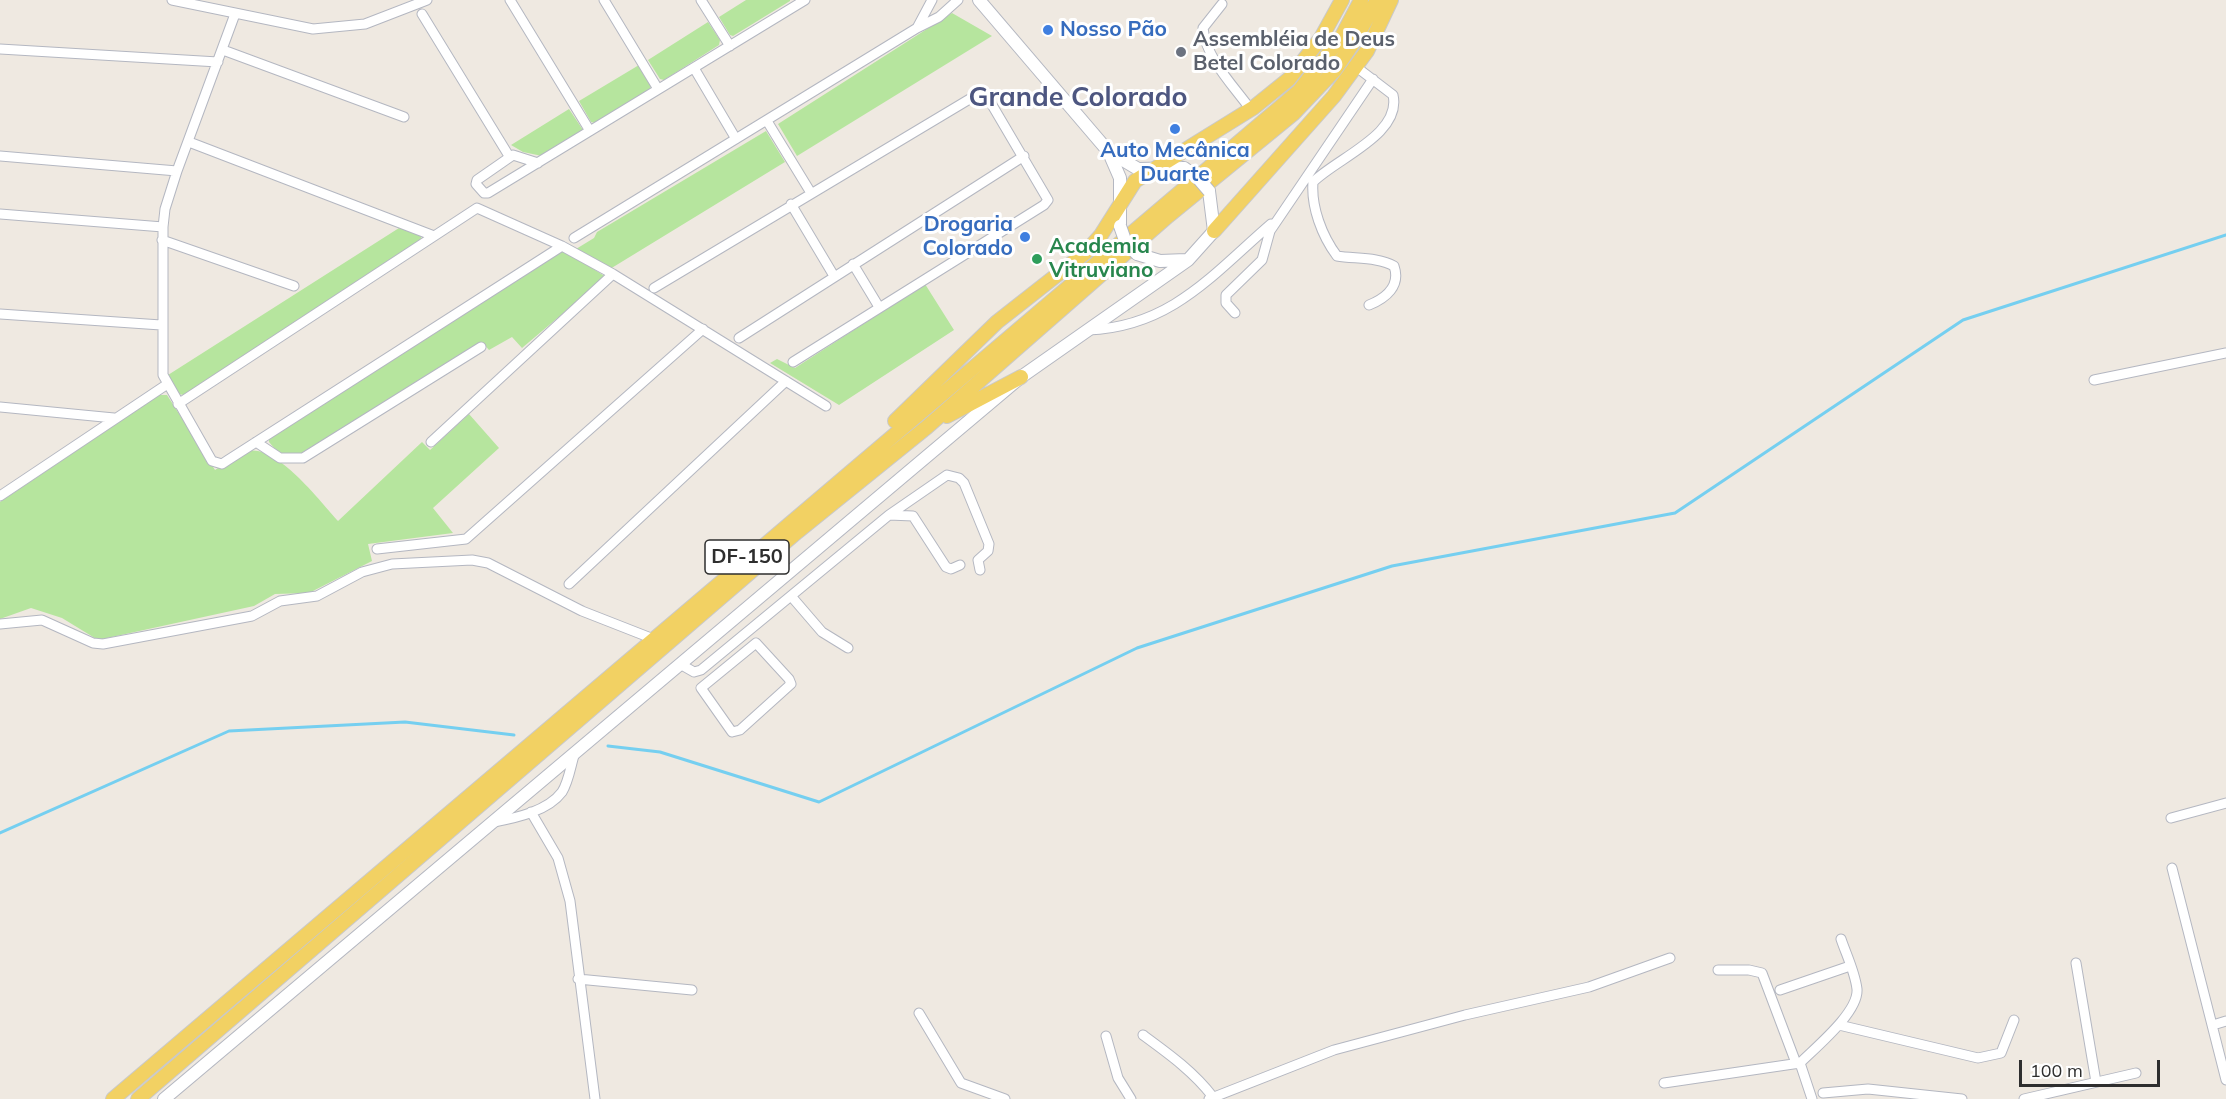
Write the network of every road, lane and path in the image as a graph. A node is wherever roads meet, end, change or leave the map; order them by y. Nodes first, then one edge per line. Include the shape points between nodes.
1 (172, 0) edge
2 (427, 0) edge
3 (510, 0) edge
4 (604, 0) edge
5 (701, 0) edge
6 (932, 0) edge
7 (958, 0) edge
8 (979, 0) edge
9 (1342, 0) edge
10 (1361, 0) edge
11 (1377, 0) edge
12 (1391, 0) edge
13 (799, 2) edge
14 (1222, 4) dead end
15 (235, 14) junction
16 (422, 14) dead end
17 (917, 28) junction
18 (730, 46) junction
19 (0, 49) edge
20 (223, 50) junction
21 (218, 62) junction
22 (1355, 66) junction
23 (694, 68) junction
24 (1373, 79) junction
25 (658, 89) junction
26 (1251, 110) junction
27 (404, 117) dead end
28 (767, 121) junction
29 (590, 131) junction
30 (736, 139) junction
31 (189, 142) junction
32 (1108, 151) junction
33 (0, 156) edge
34 (509, 156) junction
35 (1024, 156) junction
36 (538, 163) junction
37 (1154, 169) junction
38 (177, 171) junction
39 (811, 193) junction
40 (1119, 203) junction
41 (791, 204) junction
42 (0, 214) edge
43 (1278, 218) junction
44 (163, 227) junction
45 (1214, 231) junction
46 (434, 236) junction
47 (574, 238) dead end
48 (162, 240) junction
49 (561, 246) junction
50 (1188, 260) junction
51 (853, 264) junction
52 (613, 274) junction
53 (834, 276) junction
54 (294, 286) dead end
55 (654, 288) dead end
56 (1369, 305) dead end
57 (879, 307) junction
58 (1235, 313) dead end
59 (0, 314) edge
60 (161, 325) junction
61 (703, 329) junction
62 (1086, 330) junction
63 (739, 338) dead end
64 (481, 346) dead end
65 (2226, 352) edge
66 (793, 362) dead end
67 (1021, 377) junction
68 (2094, 380) dead end
69 (786, 381) junction
70 (166, 385) junction
71 (178, 404) junction
72 (826, 406) dead end
73 (0, 407) edge
74 (114, 418) junction
75 (927, 427) junction
76 (255, 442) junction
77 (431, 442) dead end
78 (826, 490) junction
79 (0, 496) edge
80 (889, 515) junction
81 (377, 549) dead end
82 (960, 565) dead end
83 (980, 570) dead end
84 (569, 584) dead end
85 (791, 596) junction
86 (0, 624) edge
87 (651, 638) junction
88 (848, 648) dead end
89 (718, 656) junction
90 (680, 664) junction
91 (726, 665) junction
92 (575, 752) junction
93 (2226, 803) edge
94 (531, 812) junction
95 (2171, 818) dead end
96 (494, 822) junction
97 (2172, 868) dead end
98 (1841, 939) dead end
99 (1670, 958) dead end
100 (2076, 963) dead end
101 (1850, 966) junction
102 (1718, 970) dead end
103 (578, 980) junction
104 (692, 990) dead end
105 (1780, 990) dead end
106 (919, 1013) dead end
107 (2014, 1020) dead end
108 (2226, 1021) edge
109 (1839, 1025) junction
110 (2213, 1025) junction
111 (1143, 1035) dead end
112 (1106, 1036) dead end
113 (1798, 1063) junction
114 (2136, 1073) dead end
115 (2226, 1080) edge
116 (2096, 1082) junction
117 (1664, 1083) dead end
118 (1823, 1093) dead end
119 (1870, 1094) edge
120 (1211, 1098) edge
121 (113, 1099) edge
122 (138, 1099) edge
123 (164, 1099) edge
124 (595, 1099) edge
125 (1005, 1099) edge
126 (1131, 1099) edge
127 (1812, 1099) edge
128 (1962, 1099) edge
129 (2024, 1099) edge

1 - 15 street
2 - 15 street via 365,24 313,29
3 - 29 street
4 - 25 street
5 - 18 street
6 - 17 street
7 - 17 street via 939,17
8 - 32 street
9 - 26 main road via 1321,38 1289,79
10 - 78 main road, DF-150 via 1342,36 1299,91
11 - 75 main road, DF-150 via 1334,71 1294,113 1168,216
12 - 22 main road via 1367,51
13 - 18 street
14 - 26 street via 1203,28 1204,41
15 - 20 street
16 - 34 street
17 - 28 street
18 - 23 street
19 - 21 street
20 - 21 street
20 - 27 street
21 - 31 street
22 - 24 street
22 - 45 main road via 1334,96
23 - 25 street
23 - 30 street
24 - 43 street
24 - 56 street via 1393,95 1395,104 1389,124 1325,170 1313,182 1312,192 1329,246 1337,256 1385,261 1394,266 1394,285 1385,298
25 - 29 street
26 - 37 main road
28 - 30 street
28 - 39 street
29 - 36 street
30 - 47 street
31 - 38 street
31 - 46 street
32 - 37 street via 1130,167
32 - 40 street via 1120,178
33 - 38 street
34 - 36 street
34 - 36 street via 477,180 484,193
35 - 39 street via 990,97 978,94
35 - 51 street
35 - 57 street via 1047,194 1044,205
37 - 40 main road via 1135,181
37 - 45 street, bridge via 1184,168 1197,177 1209,191
38 - 44 street
39 - 41 street
40 - 50 street, bridge via 1120,226 1126,243 1137,254 1160,261
40 - 78 main road via 1101,235 1085,253 997,322
41 - 53 street
41 - 55 street
42 - 44 street
43 - 58 street via 1262,260 1226,295 1226,303
43 - 62 street via 1182,302 1149,318 1112,329
44 - 48 street
45 - 50 street
46 - 49 street via 477,208
46 - 71 street
48 - 54 street
48 - 60 street
49 - 52 street
49 - 76 street
50 - 62 street
51 - 53 street
51 - 57 street
52 - 61 street
52 - 77 street
53 - 63 street
57 - 66 street
59 - 60 street
60 - 70 street
61 - 69 street
61 - 81 street via 466,539
62 - 67 street
64 - 76 street via 303,458 280,458
65 - 68 street
67 - 75 main road
67 - 90 street
69 - 72 street
69 - 84 street
70 - 71 street
70 - 74 street
71 - 76 street via 216,464
73 - 74 street
74 - 79 street
75 - 122 main road, DF-150 via 797,532
78 - 87 main road, DF-150
80 - 82 street via 913,516 946,567
80 - 83 street via 939,478 959,478 989,544 988,551 978,560
80 - 85 street
85 - 88 street via 822,632
85 - 89 street
86 - 87 street via 42,620 103,644 252,616 280,601 317,596 362,572 392,564 472,560 488,563 582,611
87 - 121 main road, DF-150
89 - 90 street via 694,672
89 - 91 street
90 - 92 street
91 - 91 street via 756,643 790,681 788,689 735,733 701,691 703,684
92 - 94 street via 562,791
92 - 96 street
93 - 95 street
94 - 96 street
94 - 103 street via 551,843 564,877 576,939
96 - 123 street
97 - 110 street
98 - 101 street
99 - 120 street via 1589,987 1334,1050
100 - 116 street
101 - 105 street
101 - 109 street via 1857,991
102 - 113 street via 1761,973
103 - 104 street
103 - 124 street
106 - 125 street via 961,1083
107 - 109 street via 2001,1053 1978,1058
108 - 110 street
109 - 113 street
110 - 115 street
111 - 120 street via 1187,1069
112 - 126 street via 1118,1078
113 - 117 street
113 - 127 street
114 - 116 street
116 - 129 street
118 - 119 street
119 - 128 street

